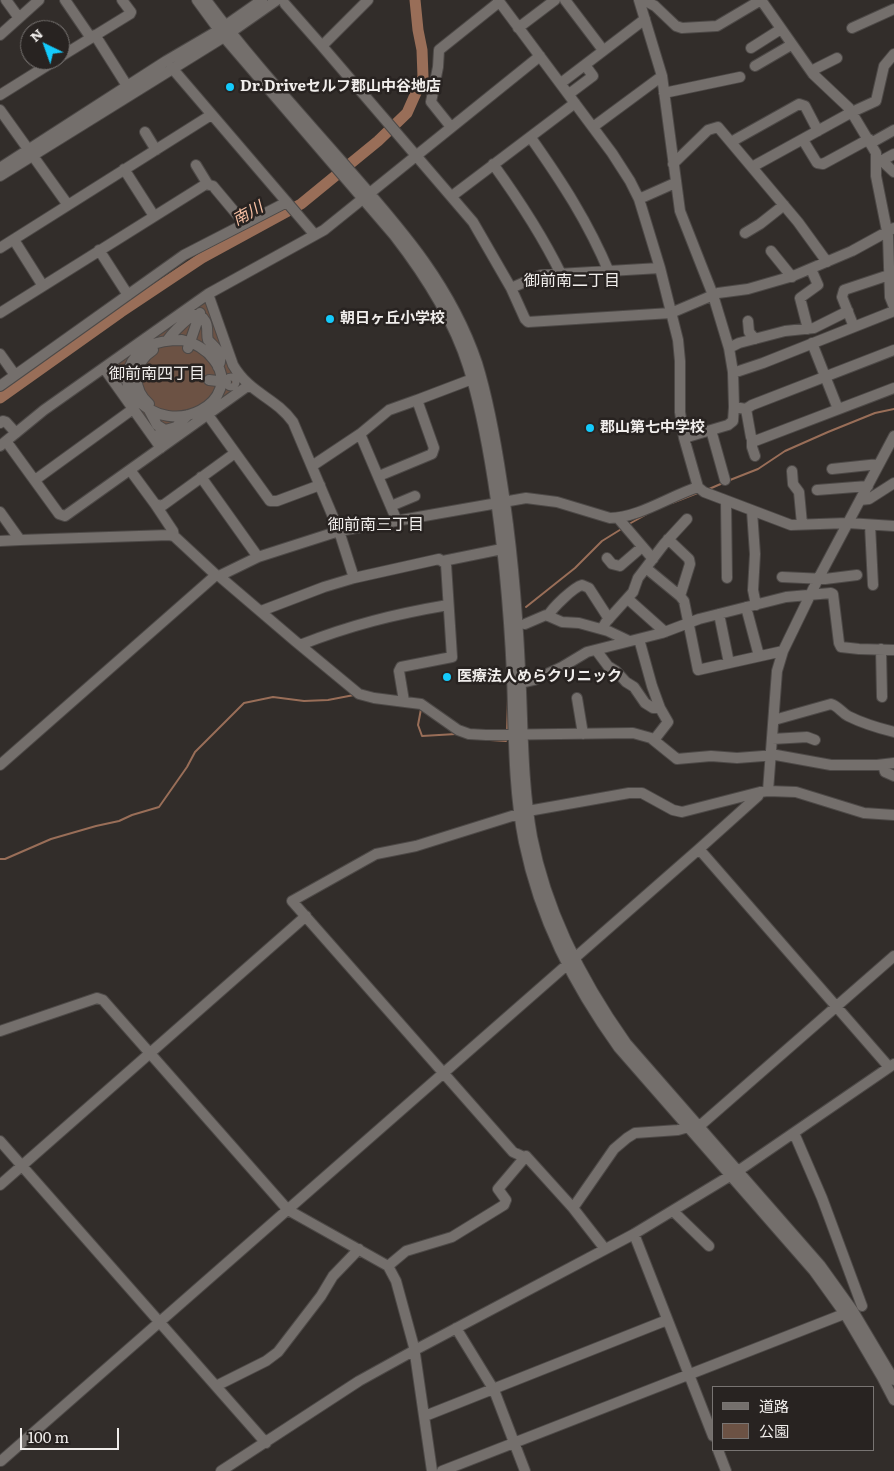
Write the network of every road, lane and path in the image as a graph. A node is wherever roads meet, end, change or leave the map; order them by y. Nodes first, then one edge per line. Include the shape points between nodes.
1 (6, 0) edge
2 (22, 0) edge
3 (39, 0) edge
4 (65, 0) edge
5 (122, 0) edge
6 (197, 0) edge
7 (206, 0) edge
8 (262, 0) edge
9 (368, 0) edge
10 (554, 0) edge
11 (565, 0) edge
12 (639, 0) edge
13 (644, 0) edge
14 (761, 0) edge
15 (891, 0) edge
16 (498, 1) edge
17 (281, 2) edge
18 (894, 8) edge
19 (29, 10) junction
20 (20, 18) junction
21 (645, 19) junction
22 (518, 28) junction
23 (852, 28) dead end
24 (781, 29) junction
25 (224, 31) junction
26 (0, 34) edge
27 (93, 36) junction
28 (791, 45) junction
29 (322, 46) junction
30 (751, 48) dead end
31 (604, 50) junction
32 (70, 51) edge
33 (894, 54) edge
34 (540, 56) junction
35 (837, 58) dead end
36 (585, 65) junction
37 (756, 66) dead end
38 (172, 68) junction
39 (40, 70) edge
40 (811, 71) junction
41 (662, 76) junction
42 (740, 77) dead end
43 (124, 80) dead end
44 (561, 84) junction
45 (664, 93) junction
46 (0, 95) edge
47 (572, 99) junction
48 (0, 110) edge
49 (852, 112) junction
50 (212, 115) junction
51 (451, 127) junction
52 (593, 127) junction
53 (894, 130) edge
54 (818, 131) junction
55 (145, 132) dead end
56 (531, 138) junction
57 (803, 140) junction
58 (870, 141) junction
59 (731, 142) junction
60 (156, 150) junction
61 (31, 152) junction
62 (894, 154) edge
63 (418, 155) junction
64 (879, 161) junction
65 (493, 164) junction
66 (673, 164) junction
67 (196, 165) dead end
68 (752, 167) junction
69 (0, 168) edge
70 (124, 169) junction
71 (894, 172) edge
72 (0, 176) edge
73 (675, 183) junction
74 (207, 184) junction
75 (367, 196) junction
76 (452, 196) junction
77 (639, 200) junction
78 (287, 202) junction
79 (68, 205) junction
80 (784, 205) junction
81 (154, 216) junction
82 (244, 223) junction
83 (890, 230) edge
84 (745, 233) dead end
85 (315, 235) junction
86 (14, 240) junction
87 (0, 248) edge
88 (99, 250) junction
89 (771, 251) dead end
90 (827, 262) junction
91 (660, 268) junction
92 (811, 269) junction
93 (609, 272) junction
94 (561, 274) junction
95 (889, 274) junction
96 (792, 276) junction
97 (43, 286) junction
98 (511, 288) junction
99 (208, 294) junction
100 (714, 295) junction
101 (128, 296) junction
102 (893, 301) edge
103 (201, 309) junction
104 (848, 311) junction
105 (894, 311) edge
106 (0, 313) edge
107 (671, 313) junction
108 (748, 321) dead end
109 (854, 327) junction
110 (808, 329) junction
111 (156, 331) junction
112 (755, 339) junction
113 (812, 343) junction
114 (165, 344) junction
115 (189, 345) junction
116 (729, 348) junction
117 (894, 350) edge
118 (0, 354) edge
119 (128, 354) dead end
120 (218, 367) junction
121 (733, 372) junction
122 (15, 375) junction
123 (122, 375) junction
124 (825, 376) junction
125 (208, 380) dead end
126 (467, 381) dead end
127 (231, 383) junction
128 (249, 385) junction
129 (0, 386) edge
130 (894, 388) edge
131 (417, 400) junction
132 (734, 407) junction
133 (133, 409) junction
134 (746, 409) junction
135 (838, 409) junction
136 (149, 410) junction
137 (161, 410) junction
138 (188, 415) junction
139 (208, 415) junction
140 (0, 423) edge
141 (711, 430) junction
142 (16, 434) junction
143 (360, 434) junction
144 (894, 436) edge
145 (684, 438) junction
146 (752, 439) junction
147 (3, 444) edge
148 (161, 448) junction
149 (235, 453) junction
150 (755, 456) dead end
151 (880, 464) junction
152 (312, 466) junction
153 (832, 469) dead end
154 (130, 470) junction
155 (792, 472) dead end
156 (379, 476) junction
157 (201, 477) junction
158 (35, 480) junction
159 (725, 480) dead end
160 (894, 483) edge
161 (320, 485) junction
162 (868, 486) junction
163 (698, 488) junction
164 (817, 490) dead end
165 (415, 496) dead end
166 (860, 500) junction
167 (726, 501) junction
168 (501, 502) junction
169 (155, 504) junction
170 (391, 506) junction
171 (752, 511) junction
172 (0, 512) edge
173 (618, 518) junction
174 (687, 519) dead end
175 (397, 521) junction
176 (848, 523) junction
177 (802, 524) junction
178 (870, 526) junction
179 (894, 526) edge
180 (339, 531) junction
181 (174, 536) junction
182 (20, 540) junction
183 (668, 540) junction
184 (0, 541) edge
185 (642, 548) junction
186 (497, 550) dead end
187 (258, 557) junction
188 (608, 558) dead end
189 (653, 559) junction
190 (443, 560) junction
191 (646, 568) junction
192 (218, 575) junction
193 (857, 575) dead end
194 (782, 577) dead end
195 (354, 578) junction
196 (727, 578) dead end
197 (819, 579) junction
198 (873, 585) dead end
199 (810, 595) junction
200 (680, 596) junction
201 (628, 599) junction
202 (448, 605) junction
203 (751, 606) junction
204 (260, 611) junction
205 (719, 614) junction
206 (548, 616) junction
207 (609, 619) junction
208 (688, 623) junction
209 (525, 624) dead end
210 (602, 629) junction
211 (665, 632) junction
212 (634, 640) junction
213 (300, 646) junction
214 (596, 650) junction
215 (881, 650) junction
216 (894, 650) edge
217 (783, 651) junction
218 (759, 656) junction
219 (729, 663) junction
220 (521, 683) junction
221 (882, 697) dead end
222 (577, 698) dead end
223 (404, 701) junction
224 (660, 708) junction
225 (774, 720) junction
226 (894, 732) edge
227 (518, 734) junction
228 (583, 734) junction
229 (772, 738) junction
230 (654, 740) junction
231 (814, 740) dead end
232 (771, 755) junction
233 (894, 763) edge
234 (0, 765) edge
235 (883, 765) junction
236 (894, 776) edge
237 (764, 791) junction
238 (524, 813) junction
239 (894, 815) edge
240 (699, 849) junction
241 (306, 916) junction
242 (894, 956) edge
243 (570, 962) junction
244 (836, 1006) junction
245 (0, 1031) edge
246 (150, 1054) junction
247 (891, 1066) edge
248 (444, 1074) junction
249 (692, 1126) junction
250 (794, 1133) junction
251 (0, 1141) edge
252 (524, 1157) junction
253 (22, 1166) junction
254 (735, 1173) junction
255 (0, 1185) edge
256 (573, 1208) junction
257 (288, 1210) junction
258 (673, 1211) junction
259 (634, 1234) junction
260 (709, 1246) dead end
261 (359, 1249) junction
262 (605, 1249) junction
263 (388, 1266) junction
264 (854, 1310) junction
265 (667, 1320) junction
266 (160, 1323) junction
267 (456, 1328) junction
268 (415, 1350) junction
269 (689, 1375) junction
270 (894, 1380) edge
271 (216, 1386) junction
272 (494, 1390) junction
273 (894, 1400) edge
274 (425, 1416) junction
275 (712, 1433) edge
276 (266, 1444) junction
277 (514, 1444) junction
278 (718, 1451) edge
279 (1, 1461) edge
280 (221, 1471) edge
281 (432, 1471) edge
282 (442, 1471) edge
283 (525, 1471) edge
284 (726, 1471) edge

1 - 20 street
2 - 19 street
3 - 19 street
4 - 27 street
5 - 27 street via 130,14
6 - 25 street
7 - 25 street
8 - 25 street
9 - 29 street
10 - 22 street
11 - 31 street
12 - 21 street
13 - 14 street via 682,28 717,26
14 - 24 street
15 - 18 street
16 - 22 street
16 - 51 street via 438,50 431,102
17 - 25 street
17 - 29 street
18 - 23 street
19 - 20 street
20 - 26 street
21 - 31 street
21 - 41 street
22 - 34 street
24 - 28 street
24 - 30 street
25 - 38 street
25 - 61 street
25 - 75 street
27 - 32 street
27 - 43 street
28 - 37 street
28 - 40 street
29 - 63 street
31 - 36 street
33 - 49 street via 884,66 877,101
34 - 44 street
34 - 51 street
35 - 40 street
36 - 44 street
36 - 47 street via 593,76
38 - 50 street
38 - 61 street
39 - 46 street
40 - 49 street
41 - 45 street
41 - 52 street
42 - 45 street
44 - 47 street
45 - 66 street
47 - 52 street
47 - 56 street
48 - 61 street
49 - 54 street
49 - 58 street
50 - 60 street
50 - 78 street
51 - 63 street
52 - 77 street via 621,166
53 - 58 street
54 - 57 street
54 - 59 street via 805,106 799,104
55 - 60 street
56 - 65 street
56 - 93 street via 590,228
57 - 58 street via 817,163 823,164
57 - 68 street
58 - 64 street
59 - 66 street via 718,127 713,128
59 - 68 street
60 - 70 street
61 - 69 street
61 - 72 street
61 - 79 street
62 - 64 street
63 - 75 street
63 - 76 street
64 - 71 street
64 - 83 street via 877,183
65 - 76 street
65 - 94 street via 535,225
66 - 73 street
67 - 74 street
68 - 80 street
70 - 79 street
70 - 81 street
73 - 77 street
73 - 100 street via 680,212
74 - 81 street
74 - 82 street via 213,186
75 - 85 street
75 - 168 street via 423,258 463,329 477,363 492,424
76 - 98 street via 473,222
77 - 91 street
78 - 82 street
78 - 85 street
79 - 86 street
80 - 84 street
80 - 90 street
81 - 88 street
82 - 101 street via 184,256
83 - 90 street
83 - 95 street
85 - 99 street
86 - 87 street
86 - 97 street
88 - 97 street
88 - 101 street
89 - 96 street
90 - 92 street
91 - 93 street
91 - 107 street
92 - 96 street
92 - 110 street via 818,286 800,298
93 - 94 street
94 - 98 street via 538,276
95 - 102 street
95 - 104 street via 844,290 842,297
96 - 100 street
97 - 106 street
98 - 107 street via 530,322
99 - 111 street
99 - 128 street via 233,365
100 - 107 street
100 - 116 street
101 - 122 street
103 - 114 street via 187,318
103 - 115 street
103 - 120 street via 208,340 220,352
104 - 109 street
104 - 110 street
105 - 109 street
107 - 145 street via 678,340
108 - 112 street via 749,332
109 - 113 street
110 - 112 street via 789,330
111 - 114 street
111 - 123 street
112 - 116 street
113 - 121 street
113 - 124 street
114 - 115 street via 182,340
114 - 123 street
115 - 120 street via 208,352
116 - 121 street
117 - 124 street
118 - 122 street
119 - 123 street
120 - 127 street
121 - 132 street
122 - 129 street
123 - 133 street
123 - 136 street via 131,393
123 - 137 street via 145,400
123 - 142 street via 44,410
124 - 134 street
124 - 135 street
125 - 127 street
126 - 131 street
127 - 138 street via 222,397
128 - 139 street
128 - 152 street via 290,418
130 - 135 street
131 - 143 street via 389,410
131 - 156 street via 434,448 432,454
132 - 134 street
132 - 141 street via 732,422
133 - 148 street
133 - 158 street
134 - 146 street
135 - 146 street via 755,441
136 - 137 street
136 - 138 street via 163,434
137 - 138 street via 174,417
139 - 148 street
139 - 149 street
140 - 142 street via 6,422
141 - 145 street
141 - 159 street
142 - 147 street
143 - 152 street
143 - 156 street
144 - 151 street
145 - 163 street
146 - 150 street
147 - 158 street
148 - 154 street
149 - 157 street
149 - 161 street via 270,501
151 - 153 street
151 - 162 street
152 - 161 street
154 - 158 street via 64,516 59,514
154 - 169 street
155 - 177 street via 793,484 799,491
156 - 170 street
157 - 169 street via 162,506
157 - 187 street
160 - 166 street via 869,499
161 - 180 street
162 - 164 street
162 - 166 street
163 - 167 street
163 - 173 street
165 - 170 street
166 - 176 street
167 - 171 street
167 - 196 street
168 - 173 street via 542,499
168 - 175 street
168 - 220 street via 517,603
168 - 227 street
169 - 181 street
170 - 175 street
171 - 177 street via 786,523
171 - 203 street via 755,554
172 - 182 street
173 - 185 street
174 - 183 street
175 - 180 street
176 - 177 street
176 - 178 street
176 - 197 street
178 - 179 street
178 - 198 street
180 - 187 street
180 - 195 street
181 - 182 street
181 - 192 street
182 - 184 street
183 - 189 street
183 - 200 street via 689,559
185 - 188 street via 621,565 614,565
185 - 189 street
186 - 190 street
187 - 192 street
189 - 191 street
190 - 195 street
190 - 202 street via 446,564
191 - 200 street
191 - 201 street
192 - 204 street
192 - 234 street
193 - 197 street
194 - 197 street
195 - 204 street
197 - 199 street
199 - 203 street via 786,596
199 - 215 street via 834,595 841,647
199 - 217 street
200 - 208 street
201 - 207 street
201 - 211 street
202 - 213 street via 404,612 347,627
202 - 223 street via 452,657 401,666
203 - 205 street
203 - 218 street
204 - 213 street
205 - 208 street
205 - 219 street
206 - 207 street via 580,585 589,588
206 - 209 street
206 - 210 street via 562,622
207 - 210 street
208 - 211 street
208 - 219 street via 698,670
210 - 212 street
211 - 212 street
212 - 214 street
212 - 224 street
213 - 223 street via 360,694
214 - 220 street
214 - 224 street via 608,666 634,687 645,703
215 - 216 street
215 - 221 street
217 - 218 street
217 - 225 street via 777,671
218 - 219 street
220 - 227 street
222 - 228 street
223 - 227 street via 421,704 464,733
224 - 230 street via 667,723
225 - 226 street via 831,704 857,720
225 - 229 street
227 - 228 street
227 - 238 street via 525,783
228 - 230 street via 633,733
229 - 231 street via 807,737
229 - 232 street
230 - 232 street via 677,759
232 - 235 street via 831,765
232 - 237 street
233 - 235 street
235 - 236 street via 885,772
237 - 238 street via 682,812 642,793 628,793
237 - 239 street via 806,794 864,813
237 - 240 street
238 - 241 street via 416,846 376,854 292,901
238 - 243 street
240 - 243 street
240 - 244 street
241 - 246 street
241 - 248 street
242 - 244 street
243 - 248 street
243 - 249 street via 597,1018 619,1048
244 - 247 street
244 - 249 street via 703,1123
245 - 246 street via 100,999
246 - 253 street
246 - 257 street
247 - 250 street
248 - 252 street via 513,1152
248 - 257 street
249 - 254 street
249 - 256 street via 635,1133 627,1138 614,1149
250 - 254 street
250 - 264 street via 822,1198
251 - 253 street
252 - 256 street
252 - 263 street via 498,1189 506,1200 504,1205 452,1237 406,1251
253 - 255 street
253 - 266 street
254 - 258 street
254 - 264 street via 814,1271
256 - 262 street
257 - 261 street
257 - 266 street
258 - 259 street
258 - 260 street
259 - 262 street
259 - 265 street
261 - 263 street
261 - 271 street via 333,1276 278,1352
262 - 267 street
263 - 268 street via 396,1281
264 - 269 street
264 - 270 street
264 - 273 street
265 - 269 street
265 - 272 street
266 - 271 street
266 - 279 street
267 - 268 street
267 - 272 street
268 - 274 street
268 - 276 street via 359,1381
269 - 275 street
269 - 277 street
271 - 276 street
272 - 274 street
272 - 277 street
274 - 281 street
276 - 280 street
277 - 282 street
277 - 283 street
278 - 284 street

